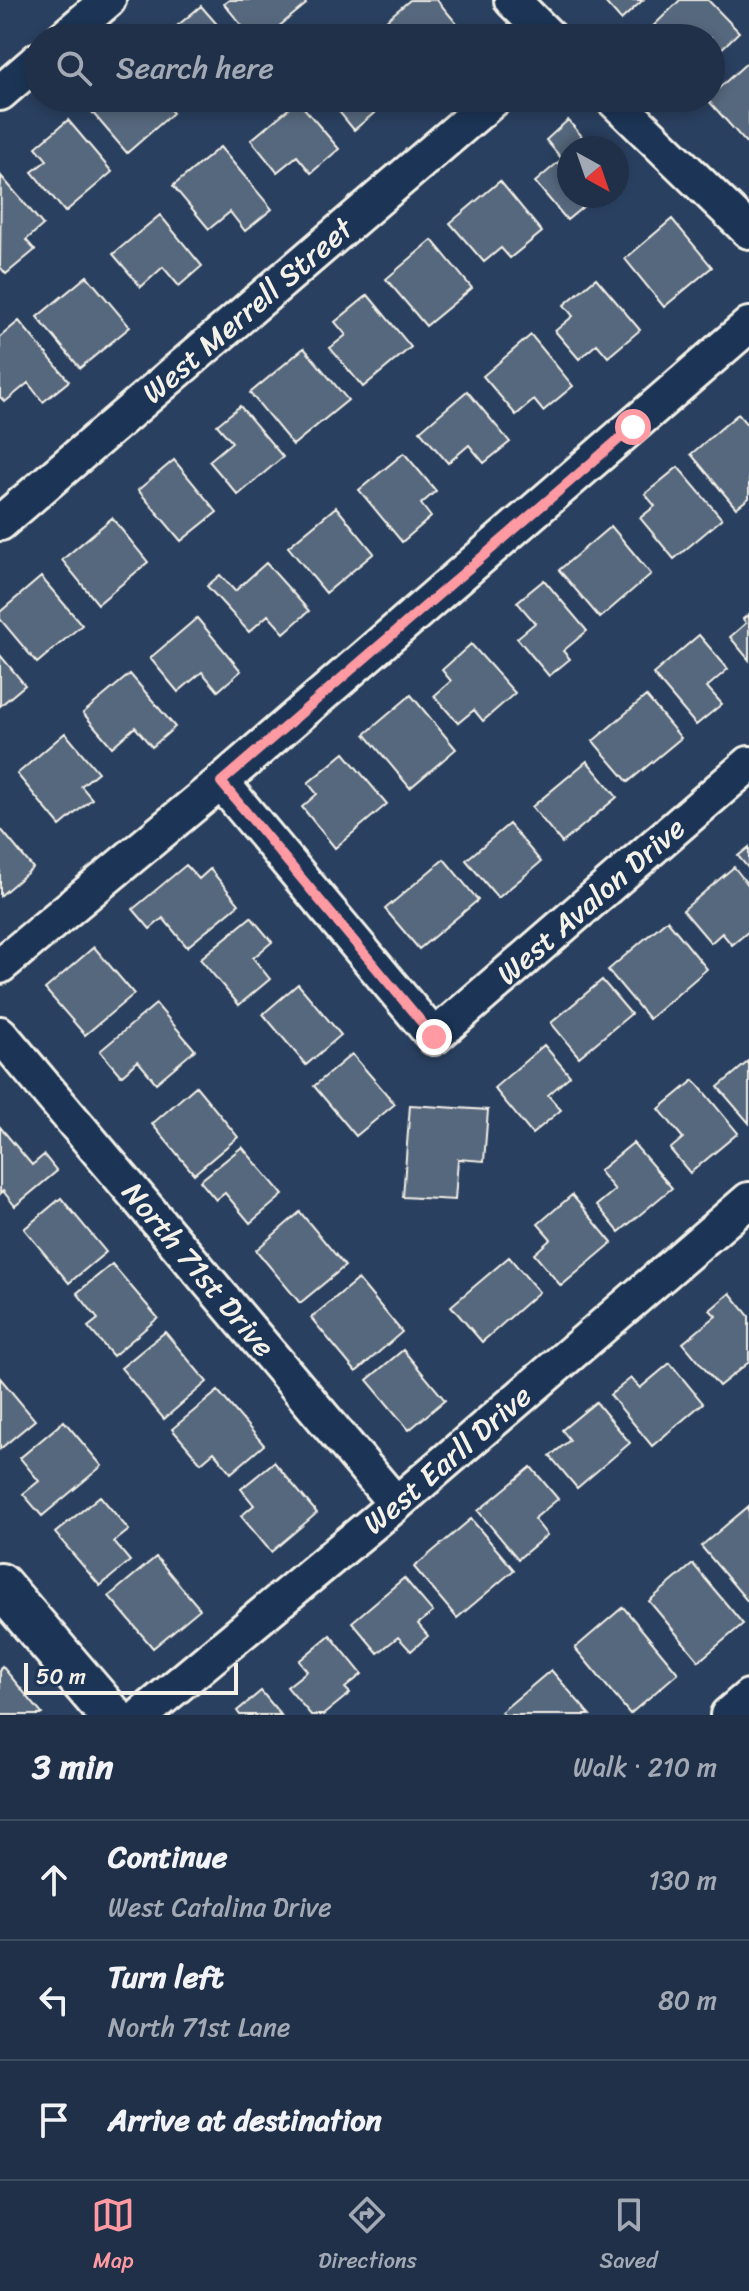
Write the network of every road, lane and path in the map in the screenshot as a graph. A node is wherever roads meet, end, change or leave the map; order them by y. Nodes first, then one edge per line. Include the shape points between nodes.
1 (108, 0) edge
2 (512, 0) edge
3 (80, 24) edge
4 (536, 24) edge
5 (24, 72) edge
6 (0, 93) edge
7 (479, 112) edge
8 (626, 112) edge
9 (749, 231) edge
10 (749, 325) edge
11 (0, 523) edge
12 (749, 764) edge
13 (221, 782) junction
14 (0, 966) edge
15 (0, 1034) edge
16 (749, 1200) edge
17 (396, 1504) junction
18 (0, 1585) edge
19 (749, 1697) edge
20 (111, 1715) edge
21 (142, 1715) edge
22 (728, 1715) edge

1 - 3 street
2 - 4 street
5 - 6 street
7 - 11 street, West Merrell Street
8 - 9 street
10 - 13 street
12 - 13 street, West Avalon Drive via 434,1037
13 - 14 street
15 - 17 street, North 71st Drive
16 - 17 street, West Earll Drive
17 - 21 street, West Earll Drive
18 - 20 street
19 - 22 street

